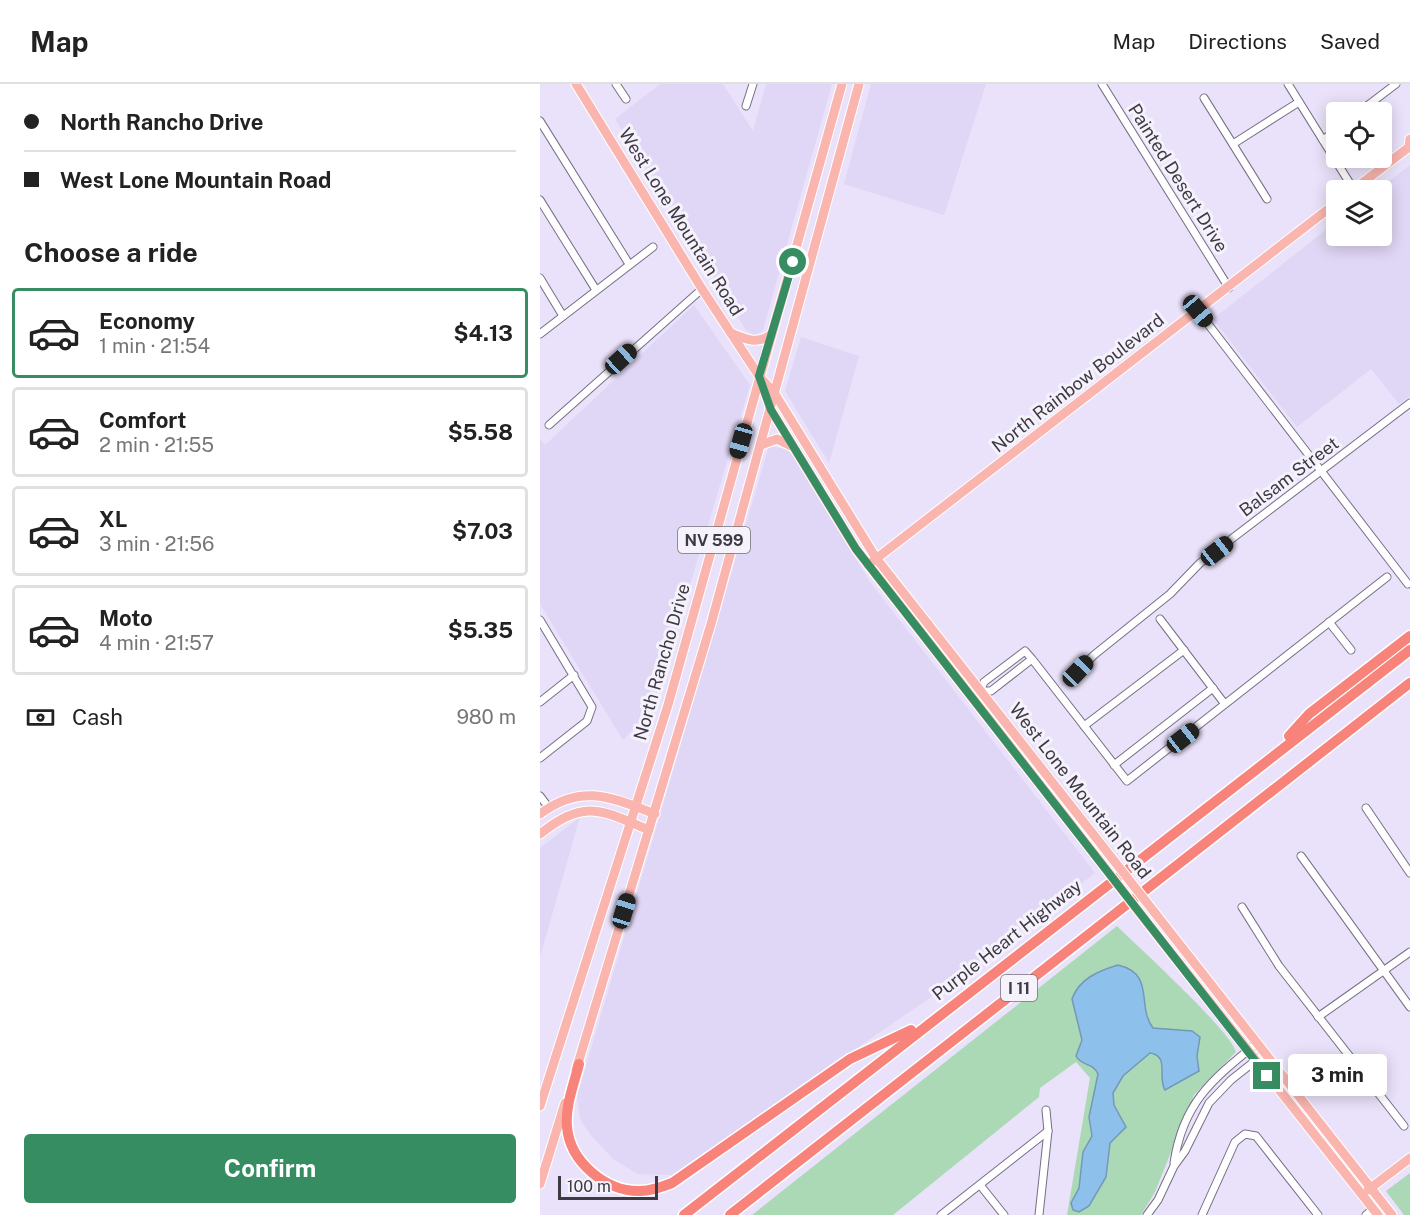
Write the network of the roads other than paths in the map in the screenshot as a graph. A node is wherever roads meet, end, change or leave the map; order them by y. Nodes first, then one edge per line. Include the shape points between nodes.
1 (576, 84) edge
2 (616, 84) edge
3 (753, 84) edge
4 (842, 84) edge
5 (860, 84) edge
6 (1102, 84) edge
7 (1288, 84) edge
8 (1380, 84) edge
9 (1396, 84) edge
10 (1386, 92) junction
11 (1204, 98) dead end
12 (626, 99) dead end
13 (1299, 102) junction
14 (1372, 102) edge
15 (746, 106) dead end
16 (540, 121) edge
17 (1326, 138) edge
18 (1410, 139) edge
19 (1323, 140) junction
20 (1233, 144) junction
21 (1410, 147) edge
22 (1348, 180) edge
23 (1367, 180) edge
24 (1267, 199) dead end
25 (540, 200) edge
26 (1326, 211) edge
27 (653, 247) dead end
28 (629, 264) junction
29 (540, 278) edge
30 (1229, 288) junction
31 (702, 289) junction
32 (596, 290) junction
33 (1198, 311) junction
34 (564, 316) junction
35 (731, 333) junction
36 (540, 334) edge
37 (770, 335) junction
38 (759, 376) junction
39 (775, 394) junction
40 (1410, 404) edge
41 (771, 410) junction
42 (549, 425) dead end
43 (761, 445) junction
44 (793, 446) junction
45 (1322, 470) junction
46 (876, 558) junction
47 (868, 565) junction
48 (1387, 577) dead end
49 (703, 578) junction
50 (1408, 584) dead end
51 (720, 591) junction
52 (904, 595) junction
53 (896, 601) junction
54 (914, 607) junction
55 (906, 614) junction
56 (1160, 619) dead end
57 (540, 620) edge
58 (1329, 622) junction
59 (1410, 636) edge
60 (943, 644) junction
61 (1184, 650) junction
62 (1351, 650) dead end
63 (1410, 650) edge
64 (934, 651) junction
65 (1032, 659) junction
66 (1078, 671) dead end
67 (966, 673) junction
68 (574, 675) junction
69 (957, 680) junction
70 (1406, 687) edge
71 (1213, 688) junction
72 (980, 691) junction
73 (972, 698) junction
74 (540, 702) edge
75 (1224, 703) junction
76 (1084, 726) junction
77 (1270, 756) junction
78 (540, 758) edge
79 (1114, 765) junction
80 (540, 796) edge
81 (635, 806) junction
82 (1366, 808) dead end
83 (543, 811) edge
84 (655, 814) junction
85 (630, 822) junction
86 (649, 830) junction
87 (540, 834) edge
88 (1301, 856) dead end
89 (1410, 873) edge
90 (1242, 907) dead end
91 (1410, 952) edge
92 (1383, 971) junction
93 (1410, 1006) edge
94 (1318, 1017) junction
95 (931, 1021) junction
96 (1257, 1043) junction
97 (1248, 1051) junction
98 (1265, 1053) junction
99 (1255, 1060) junction
100 (579, 1064) junction
101 (540, 1106) edge
102 (1046, 1110) dead end
103 (1404, 1126) dead end
104 (1048, 1131) junction
105 (1410, 1158) edge
106 (1174, 1166) junction
107 (540, 1184) edge
108 (980, 1185) junction
109 (1371, 1188) junction
110 (1361, 1196) junction
111 (1382, 1203) junction
112 (1372, 1213) edge
113 (684, 1215) edge
114 (730, 1215) edge
115 (941, 1215) edge
116 (1004, 1215) edge
117 (1039, 1215) edge
118 (1147, 1215) edge
119 (1202, 1215) edge
120 (1318, 1215) edge
121 (1392, 1215) edge

1 - 31 main road, West Lone Mountain Road
2 - 12 street
3 - 15 street
4 - 37 main road, North Rancho Drive / NV 599
5 - 39 main road, North Rancho Drive / NV 599
6 - 30 street, Painted Desert Drive
7 - 13 street
8 - 10 street
9 - 10 street
10 - 14 street
11 - 20 street
13 - 19 street
13 - 20 street
16 - 28 street
17 - 19 street
18 - 21 main road
19 - 22 street
20 - 24 street
21 - 23 main road
25 - 32 street
26 - 30 main road, North Rainbow Boulevard
27 - 28 street
28 - 32 street
29 - 34 street
30 - 33 main road, North Rainbow Boulevard
31 - 35 main road, West Lone Mountain Road
31 - 42 street
32 - 34 street
33 - 45 street
33 - 46 main road, North Rainbow Boulevard
34 - 36 street
35 - 37 main road via 751,341
35 - 38 main road, West Lone Mountain Road
37 - 38 main road, North Rancho Drive / NV 599
38 - 39 main road, West Lone Mountain Road
38 - 41 main road, West Lone Mountain Road
38 - 49 main road, North Rancho Drive / NV 599
39 - 41 main road, North Rancho Drive / NV 599
39 - 46 main road, West Lone Mountain Road
40 - 45 street, Balsam Street
41 - 43 main road, North Rancho Drive / NV 599
41 - 44 main road, West Lone Mountain Road
43 - 44 main road via 777,439
43 - 51 main road, North Rancho Drive / NV 599
44 - 47 main road, West Lone Mountain Road
45 - 50 street
45 - 66 street, Balsam Street via 1200,563 1170,594
46 - 47 main road, North Rainbow Boulevard
46 - 52 main road, West Lone Mountain Road
47 - 53 main road, West Lone Mountain Road
48 - 58 street
49 - 51 main road
49 - 81 main road, North Rancho Drive / NV 599
51 - 84 main road, North Rancho Drive / NV 599
52 - 53 main road
52 - 54 main road, West Lone Mountain Road
53 - 55 main road, West Lone Mountain Road
54 - 55 main road
54 - 60 main road, West Lone Mountain Road
55 - 64 main road, West Lone Mountain Road
56 - 61 street
57 - 68 street
58 - 62 street
58 - 75 street
59 - 77 highway via 1309,714
60 - 64 main road
60 - 67 main road, West Lone Mountain Road
61 - 71 street
61 - 76 street
63 - 77 highway, Purple Heart Highway / I 11
64 - 69 main road, West Lone Mountain Road
65 - 72 street via 991,691
65 - 72 street via 1025,651 984,682
65 - 76 street
67 - 69 main road
67 - 72 main road, West Lone Mountain Road
68 - 74 street
68 - 78 street via 592,712 587,721
69 - 73 main road, West Lone Mountain Road
70 - 114 highway, I 11
71 - 75 street
71 - 79 street
72 - 73 main road
72 - 96 main road, West Lone Mountain Road, bridge
73 - 97 main road, West Lone Mountain Road, bridge
75 - 79 street via 1126,781
76 - 79 street
77 - 95 highway, Purple Heart Highway / I 11
80 - 83 street
81 - 83 main road via 586,795 572,796
81 - 84 main road
81 - 85 main road, North Rancho Drive / NV 599
82 - 89 street
84 - 86 main road, North Rancho Drive / NV 599
85 - 86 main road
85 - 87 main road via 601,812 576,811 564,815
85 - 101 main road, North Rancho Drive / NV 599
86 - 100 main road, North Rancho Drive / NV 599
88 - 92 street
90 - 94 street
91 - 92 street
92 - 93 street
92 - 94 street
94 - 103 street
95 - 100 highway via 850,1059 672,1183 640,1191 622,1189 593,1174 572,1146 567,1128 568,1108
95 - 113 highway, Purple Heart Highway / I 11
96 - 97 street
96 - 98 main road, West Lone Mountain Road
97 - 99 main road, West Lone Mountain Road
97 - 106 street via 1199,1095 1176,1148
98 - 99 street
98 - 109 main road, West Lone Mountain Road
99 - 106 street via 1209,1103
99 - 110 main road, West Lone Mountain Road
100 - 107 main road, North Rancho Drive
102 - 104 street
104 - 108 street
104 - 117 street
105 - 109 main road
106 - 118 street
108 - 115 street
108 - 116 street
109 - 110 main road
109 - 111 main road, West Lone Mountain Road
110 - 112 main road, West Lone Mountain Road
111 - 112 street
111 - 121 main road, West Lone Mountain Road
119 - 120 street via 1235,1142 1245,1134 1256,1136

